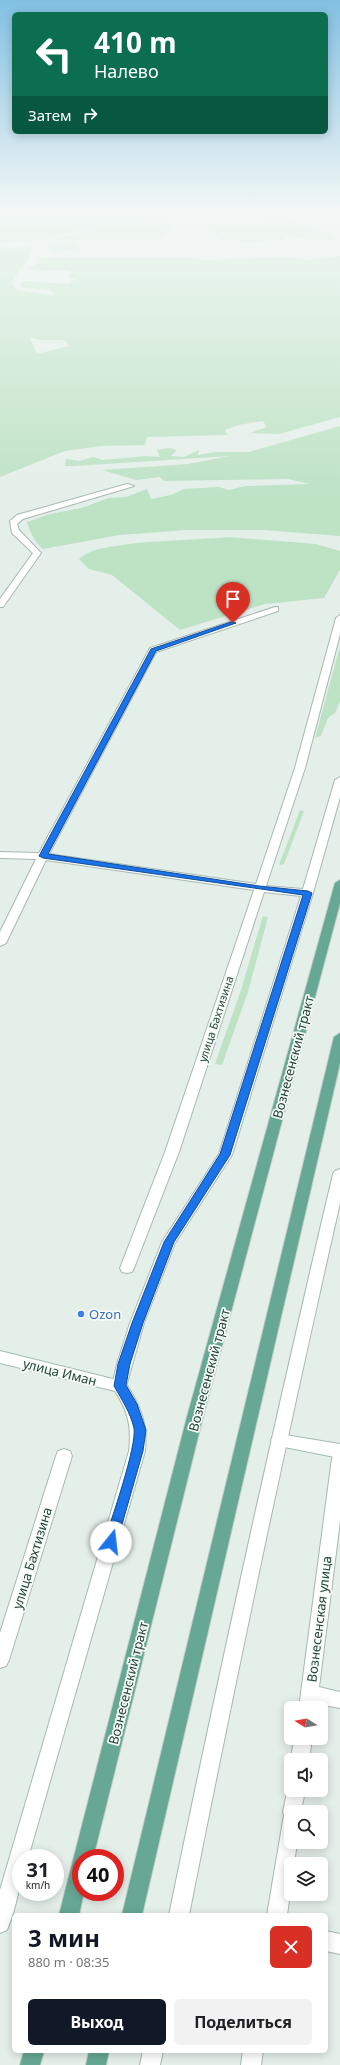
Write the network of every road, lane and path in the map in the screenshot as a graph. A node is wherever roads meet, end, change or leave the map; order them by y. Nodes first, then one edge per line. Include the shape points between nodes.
1 (130, 486) dead end
2 (0, 605) edge
3 (275, 609) dead end
4 (340, 618) edge
5 (340, 780) edge
6 (0, 855) edge
7 (43, 856) junction
8 (340, 883) edge
9 (259, 888) junction
10 (308, 893) junction
11 (0, 943) edge
12 (340, 1037) edge
13 (340, 1174) edge
14 (127, 1268) dead end
15 (0, 1357) edge
16 (120, 1386) junction
17 (279, 1440) junction
18 (340, 1450) edge
19 (64, 1456) dead end
20 (340, 1458) edge
21 (0, 1660) edge
22 (340, 1700) edge
23 (309, 1701) edge
24 (85, 1849) edge
25 (287, 1849) edge
26 (72, 1900) edge
27 (69, 1913) edge
28 (132, 1913) edge
29 (179, 1913) edge
30 (277, 1913) edge
31 (0, 1923) edge
32 (328, 1941) edge
33 (340, 1944) edge
34 (33, 2053) edge
35 (99, 2053) edge
36 (152, 2053) edge
37 (253, 2053) edge
38 (30, 2065) edge
39 (96, 2065) edge
40 (150, 2065) edge
41 (251, 2065) edge

1 - 2 street via 20,517 13,523 15,531 37,553
3 - 7 street via 153,650
4 - 9 street, улица Бахтизина via 300,768
5 - 10 street
6 - 7 street
7 - 9 street
7 - 11 street
8 - 24 main road, Вознесенский тракт via 196,1417
9 - 10 street
9 - 14 street, улица Бахтизина via 172,1152
10 - 16 street via 225,1155 169,1242 137,1323
12 - 28 main road
13 - 17 street
15 - 16 street, улица Иман
16 - 31 street via 132,1404 140,1430 137,1451
17 - 18 street
17 - 29 street
19 - 21 street, улица Бахтизина
20 - 23 street, Вознесенская улица
22 - 23 street
25 - 30 street
26 - 27 main road
32 - 33 street
34 - 38 main road
35 - 39 main road
36 - 40 street
37 - 41 street

